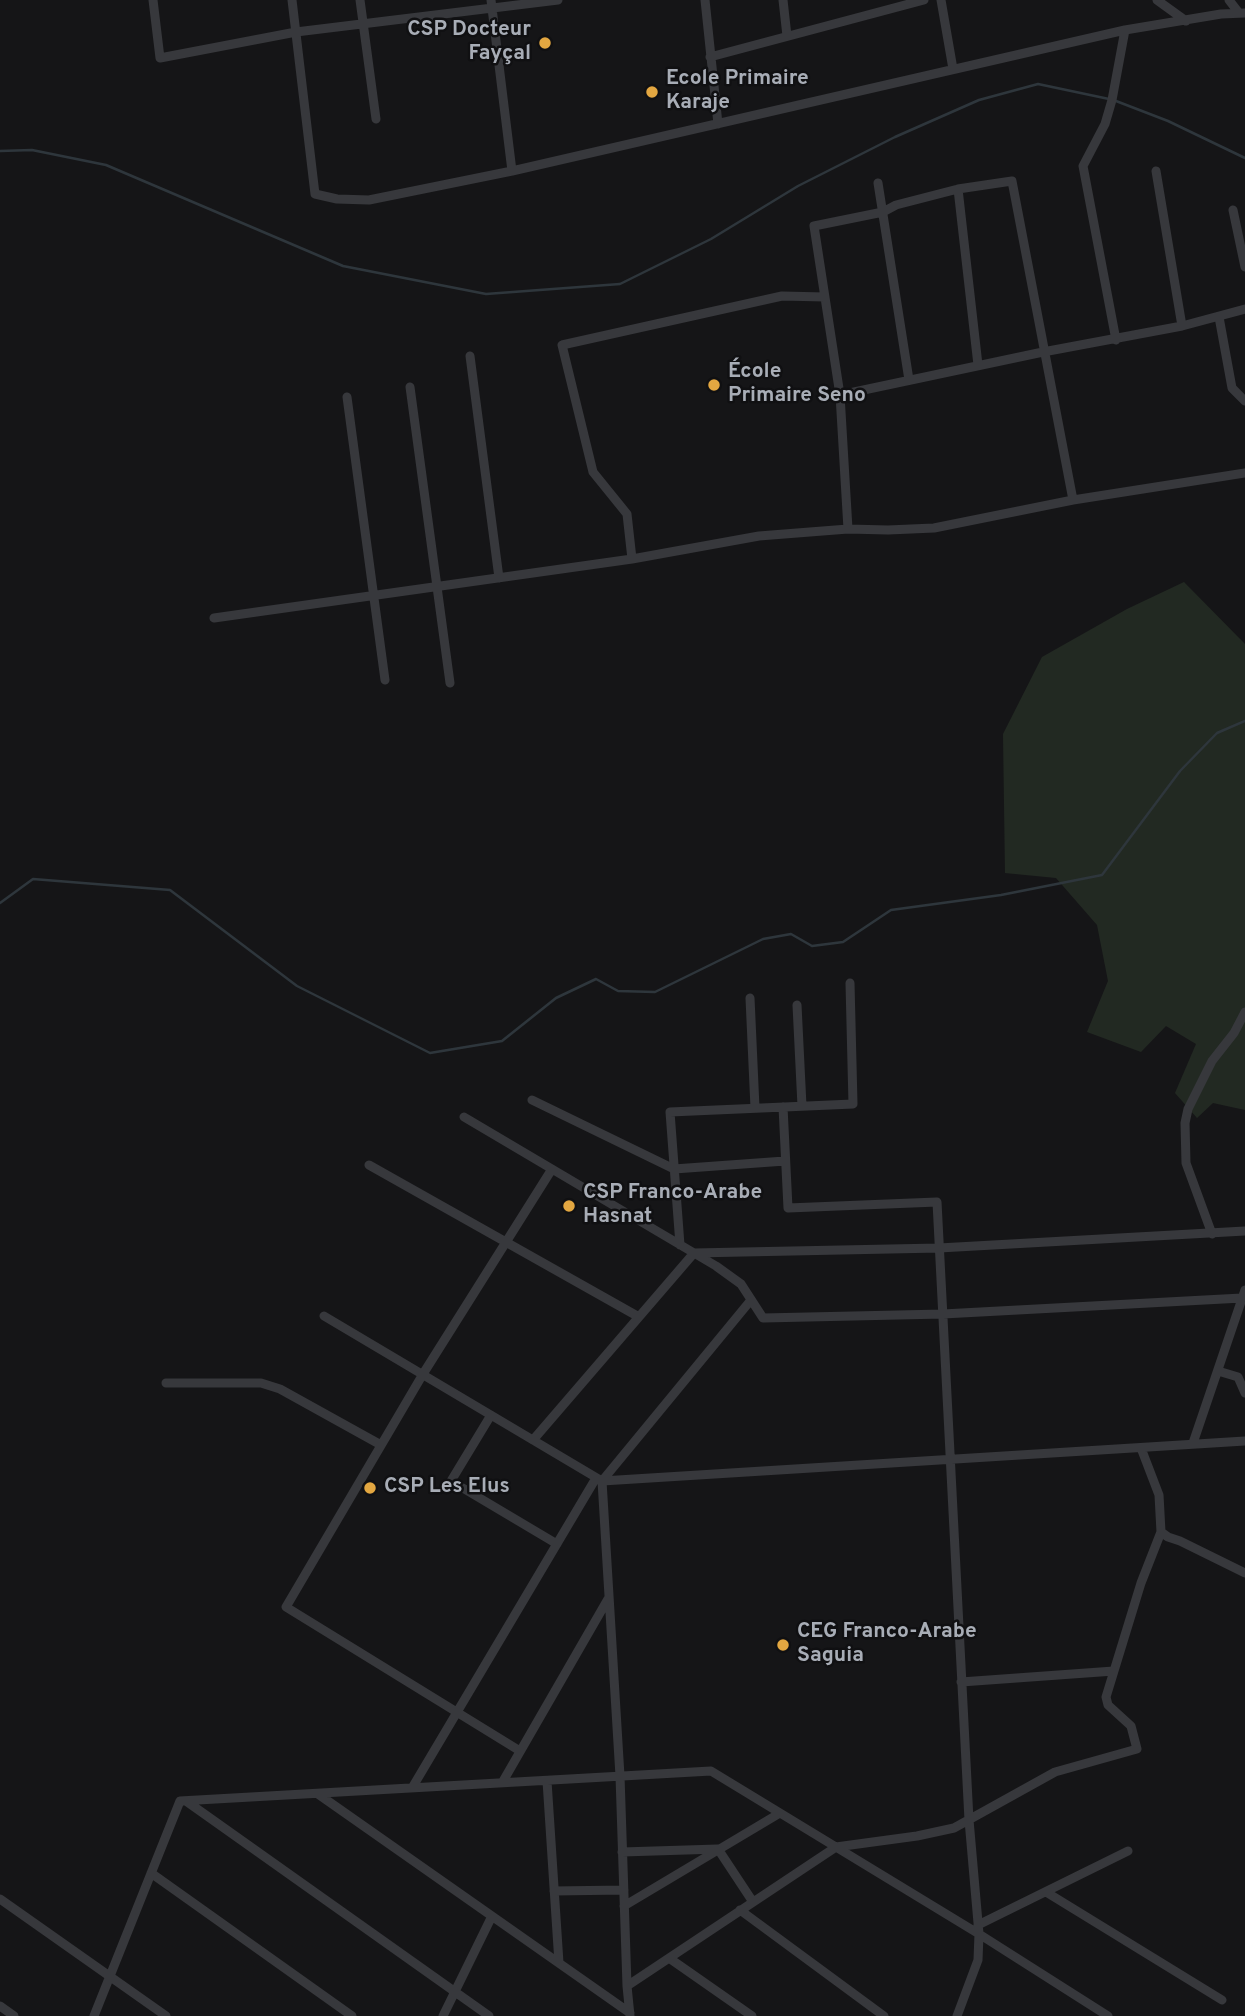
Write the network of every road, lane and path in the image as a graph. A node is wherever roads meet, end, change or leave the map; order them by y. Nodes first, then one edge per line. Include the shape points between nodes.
1 (153, 0) edge
2 (292, 0) edge
3 (360, 0) edge
4 (558, 0) edge
5 (705, 0) edge
6 (782, 0) edge
7 (924, 0) edge
8 (942, 0) edge
9 (1157, 0) edge
10 (1229, 0) edge
11 (491, 4) edge
12 (1242, 13) edge
13 (1186, 20) junction
14 (363, 24) junction
15 (1125, 30) junction
16 (296, 32) junction
17 (787, 36) junction
18 (710, 57) junction
19 (953, 69) junction
20 (376, 119) dead end
21 (718, 124) junction
22 (512, 171) junction
23 (1156, 171) dead end
24 (878, 183) dead end
25 (958, 189) junction
26 (1233, 210) dead end
27 (883, 212) junction
28 (1245, 267) edge
29 (825, 297) junction
30 (1245, 309) edge
31 (1219, 317) junction
32 (1182, 326) junction
33 (1116, 340) junction
34 (1043, 352) junction
35 (470, 356) dead end
36 (978, 366) junction
37 (909, 380) junction
38 (410, 387) dead end
39 (840, 395) junction
40 (347, 397) dead end
41 (1245, 401) edge
42 (1245, 473) edge
43 (1073, 500) junction
44 (848, 529) junction
45 (632, 559) junction
46 (499, 578) junction
47 (437, 586) junction
48 (374, 595) junction
49 (214, 618) dead end
50 (385, 680) dead end
51 (450, 683) dead end
52 (850, 984) dead end
53 (750, 998) dead end
54 (797, 1005) dead end
55 (1245, 1012) edge
56 (532, 1100) dead end
57 (802, 1106) junction
58 (783, 1107) junction
59 (755, 1108) junction
60 (464, 1117) dead end
61 (785, 1161) junction
62 (369, 1165) dead end
63 (552, 1169) junction
64 (674, 1169) junction
65 (1245, 1231) edge
66 (1212, 1234) junction
67 (505, 1243) junction
68 (680, 1245) junction
69 (939, 1248) junction
70 (694, 1253) junction
71 (1243, 1298) edge
72 (751, 1300) junction
73 (943, 1314) junction
74 (324, 1316) dead end
75 (639, 1317) junction
76 (1218, 1371) junction
77 (423, 1374) junction
78 (166, 1382) dead end
79 (1245, 1393) edge
80 (491, 1415) junction
81 (533, 1440) junction
82 (1245, 1441) edge
83 (1193, 1443) junction
84 (381, 1445) junction
85 (1141, 1448) junction
86 (949, 1458) junction
87 (599, 1479) junction
88 (1161, 1532) junction
89 (556, 1544) junction
90 (1245, 1573) edge
91 (609, 1597) junction
92 (1114, 1671) junction
93 (961, 1682) junction
94 (457, 1712) junction
95 (520, 1751) junction
96 (620, 1776) junction
97 (547, 1780) junction
98 (502, 1783) junction
99 (412, 1788) junction
100 (318, 1793) junction
101 (186, 1801) junction
102 (780, 1813) junction
103 (969, 1820) junction
104 (836, 1847) junction
105 (719, 1849) junction
106 (1128, 1851) dead end
107 (622, 1852) junction
108 (151, 1873) junction
109 (554, 1891) junction
110 (624, 1891) junction
111 (1046, 1892) junction
112 (0, 1899) edge
113 (753, 1902) junction
114 (624, 1906) junction
115 (740, 1910) junction
116 (492, 1916) junction
117 (979, 1930) junction
118 (669, 1958) junction
119 (559, 1963) junction
120 (110, 1976) junction
121 (627, 1986) junction
122 (455, 1992) junction
123 (1222, 2000) dead end
124 (0, 2006) edge
125 (631, 2015) edge
126 (14, 2016) edge
127 (94, 2016) edge
128 (166, 2016) edge
129 (352, 2016) edge
130 (443, 2016) edge
131 (489, 2016) edge
132 (752, 2016) edge
133 (884, 2016) edge
134 (957, 2016) edge
135 (1108, 2016) edge

1 - 16 street via 160,58
2 - 16 street
3 - 14 street
4 - 11 street
5 - 18 street
6 - 17 street
7 - 17 street
8 - 19 street
9 - 13 street
10 - 12 street
11 - 14 street
11 - 22 street
12 - 13 street
13 - 15 street
14 - 16 street
14 - 20 street
15 - 19 street
15 - 33 street via 1105,124 1083,166
16 - 22 street via 315,194 369,200
17 - 18 street
18 - 21 street
19 - 21 street
21 - 22 street
23 - 32 street
24 - 27 street
25 - 27 street
25 - 34 street via 1012,181
25 - 36 street
26 - 28 street
27 - 29 street via 814,226
27 - 37 street
29 - 39 street
29 - 45 street via 782,296 562,345 593,472 627,514
30 - 31 street
31 - 32 street
31 - 41 street via 1232,388
32 - 33 street
33 - 34 street
34 - 36 street
34 - 43 street
35 - 46 street
36 - 37 street
37 - 39 street
38 - 47 street
39 - 44 street
40 - 48 street
42 - 43 street
43 - 44 street via 934,528
44 - 45 street via 759,536
45 - 46 street
46 - 47 street
47 - 48 street
47 - 51 street
48 - 49 street
48 - 50 street
52 - 57 street via 853,1104
53 - 59 street
54 - 57 street
55 - 66 street via 1212,1061 1185,1123 1186,1163
56 - 64 street
57 - 58 street
58 - 59 street
58 - 61 street
59 - 64 street via 670,1112
60 - 63 street
61 - 64 street
61 - 69 street via 788,1208 937,1202
62 - 67 street
63 - 67 street
63 - 68 street
64 - 68 street
65 - 66 street
66 - 69 street
67 - 75 street
67 - 77 street
68 - 70 street
69 - 70 street
69 - 73 street
70 - 72 street via 741,1284
70 - 75 street
71 - 73 street
71 - 76 street
72 - 73 street via 763,1318
72 - 87 street
73 - 86 street
74 - 77 street
75 - 81 street
76 - 79 street via 1238,1377
76 - 83 street
77 - 80 street
77 - 84 street
78 - 84 street via 261,1383
80 - 81 street
80 - 89 street via 451,1481
81 - 87 street
82 - 83 street
83 - 85 street
84 - 94 street via 286,1607
85 - 86 street
85 - 88 street via 1159,1495
86 - 87 street
86 - 93 street
87 - 89 street
87 - 91 street
88 - 90 street
88 - 92 street
89 - 94 street
91 - 95 street
91 - 96 street
92 - 93 street
92 - 103 street via 1106,1702 1131,1726 1137,1749 1055,1772
93 - 103 street
94 - 95 street
94 - 99 street
95 - 98 street
96 - 97 street
96 - 102 street via 711,1771
96 - 107 street
97 - 98 street
97 - 109 street
98 - 99 street
99 - 100 street
100 - 101 street
100 - 116 street
101 - 108 street via 180,1801
101 - 122 street
102 - 104 street
102 - 105 street
103 - 104 street via 927,1834
103 - 117 street
104 - 113 street
104 - 117 street
105 - 107 street
105 - 113 street
105 - 114 street
106 - 111 street
107 - 110 street
108 - 120 street
108 - 129 street
109 - 110 street
109 - 119 street
110 - 114 street
111 - 117 street
111 - 123 street
112 - 120 street
113 - 115 street
114 - 121 street
115 - 118 street
115 - 133 street
116 - 119 street
116 - 122 street
117 - 134 street via 978,1960
117 - 135 street
118 - 121 street
118 - 132 street
119 - 125 street
120 - 127 street
120 - 128 street
121 - 125 street
122 - 130 street
122 - 131 street
124 - 126 street

